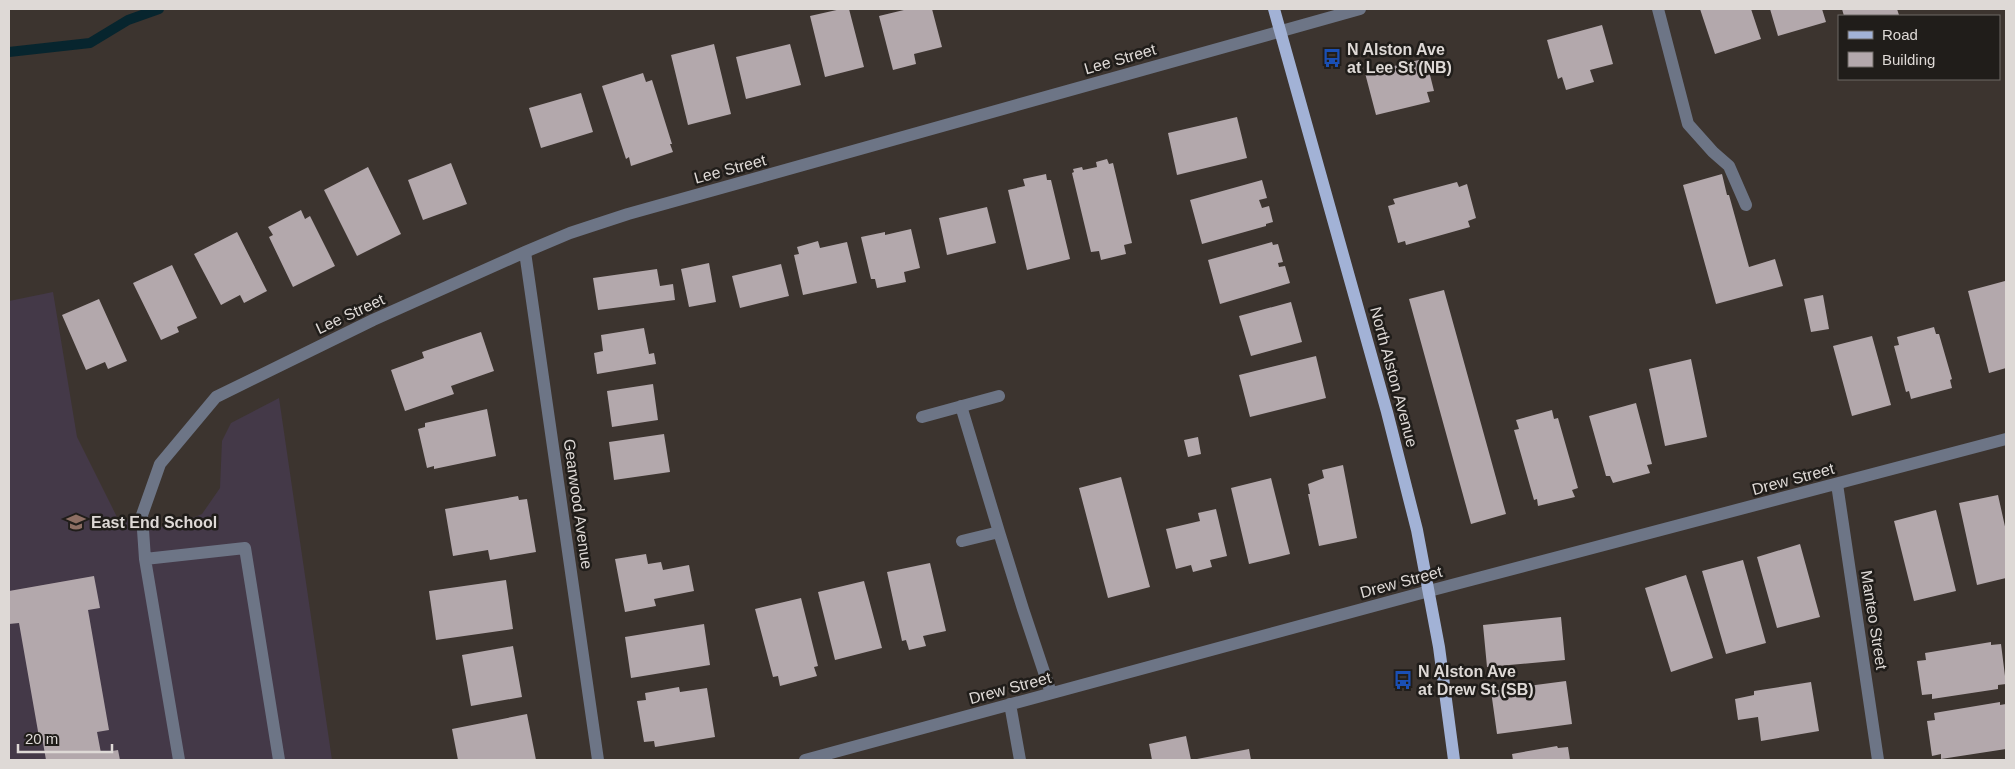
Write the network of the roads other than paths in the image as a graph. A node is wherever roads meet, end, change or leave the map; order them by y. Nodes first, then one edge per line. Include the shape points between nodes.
1 (1274, 9) edge
2 (1360, 9) edge
3 (1658, 9) edge
4 (1280, 31) junction
5 (1746, 205) dead end
6 (525, 252) junction
7 (999, 396) dead end
8 (961, 406) junction
9 (922, 417) dead end
10 (2006, 439) edge
11 (1837, 484) junction
12 (999, 532) junction
13 (962, 541) dead end
14 (145, 559) junction
15 (1429, 591) junction
16 (1052, 693) junction
17 (1010, 704) junction
18 (179, 760) edge
19 (279, 760) edge
20 (598, 760) edge
21 (805, 760) edge
22 (1020, 760) edge
23 (1454, 760) edge
24 (1878, 760) edge

1 - 4 main road, North Alston Avenue
2 - 4 street, Lee Street
3 - 5 street via 1688,124 1729,166
4 - 6 street, Lee Street via 628,214
4 - 15 main road, North Alston Avenue via 1387,412
6 - 14 street, Lee Street via 373,320 216,397 160,464 142,515
6 - 20 street, Gearwood Avenue
7 - 8 street
8 - 9 street
8 - 12 street
10 - 11 street, Drew Street
11 - 15 street, Drew Street
11 - 24 street, Manteo Street
12 - 13 street
12 - 16 street
14 - 18 street
14 - 19 street via 246,548
15 - 16 street, Drew Street
15 - 23 main road, North Alston Avenue
16 - 17 street, Drew Street
17 - 21 street, Drew Street
17 - 22 street

